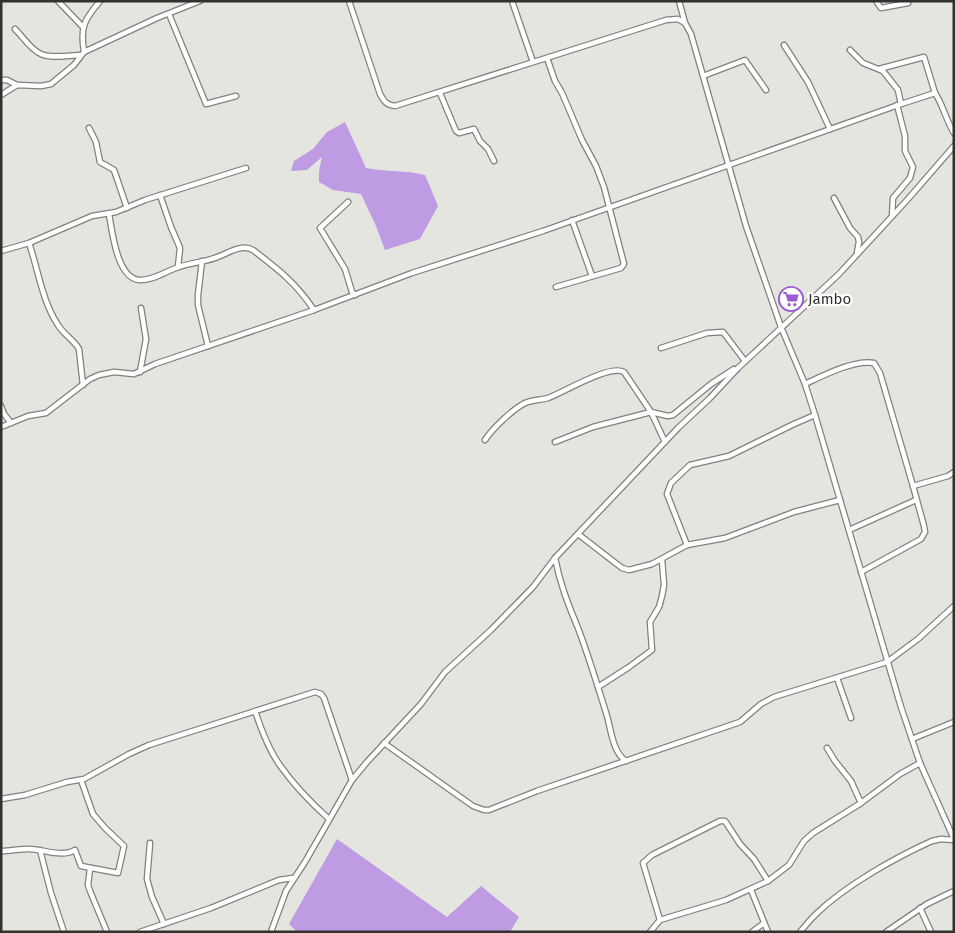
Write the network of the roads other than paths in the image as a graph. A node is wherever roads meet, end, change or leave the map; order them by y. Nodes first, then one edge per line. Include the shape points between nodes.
1 (58, 1) edge
2 (100, 1) edge
3 (200, 1) edge
4 (349, 1) edge
5 (512, 1) edge
6 (876, 1) edge
7 (680, 2) edge
8 (908, 3) dead end
9 (169, 14) junction
10 (685, 23) junction
11 (83, 27) junction
12 (16, 29) dead end
13 (784, 45) dead end
14 (850, 50) dead end
15 (83, 53) junction
16 (548, 58) junction
17 (533, 62) junction
18 (879, 69) junction
19 (703, 76) junction
20 (1, 80) edge
21 (17, 85) junction
22 (766, 90) dead end
23 (440, 93) junction
24 (935, 93) junction
25 (1, 95) edge
26 (236, 96) dead end
27 (899, 104) junction
28 (89, 128) dead end
29 (830, 129) junction
30 (954, 133) edge
31 (954, 146) edge
32 (494, 161) dead end
33 (729, 166) junction
34 (246, 168) dead end
35 (160, 196) junction
36 (834, 198) dead end
37 (348, 202) dead end
38 (609, 207) junction
39 (127, 208) junction
40 (109, 214) junction
41 (892, 216) junction
42 (572, 220) junction
43 (28, 243) junction
44 (1, 251) edge
45 (857, 255) junction
46 (202, 261) junction
47 (178, 267) junction
48 (592, 276) junction
49 (556, 287) dead end
50 (355, 295) junction
51 (141, 308) dead end
52 (314, 310) junction
53 (781, 327) junction
54 (208, 346) junction
55 (661, 348) dead end
56 (744, 361) junction
57 (738, 368) junction
58 (140, 372) junction
59 (805, 384) junction
60 (82, 385) junction
61 (1, 406) edge
62 (651, 412) junction
63 (815, 415) junction
64 (11, 423) junction
65 (1, 427) edge
66 (485, 440) dead end
67 (555, 442) dead end
68 (665, 442) junction
69 (954, 472) edge
70 (912, 486) junction
71 (840, 500) junction
72 (916, 500) junction
73 (849, 530) junction
74 (578, 534) junction
75 (686, 546) junction
76 (555, 558) junction
77 (662, 560) junction
78 (861, 572) junction
79 (954, 606) edge
80 (887, 662) junction
81 (837, 678) junction
82 (598, 687) junction
83 (255, 711) junction
84 (851, 718) dead end
85 (954, 722) edge
86 (912, 739) junction
87 (384, 743) junction
88 (827, 748) dead end
89 (626, 761) junction
90 (920, 763) junction
91 (82, 780) junction
92 (352, 780) junction
93 (1, 799) edge
94 (861, 803) junction
95 (329, 819) junction
96 (954, 839) edge
97 (150, 843) dead end
98 (40, 850) junction
99 (1, 851) edge
100 (90, 869) junction
101 (293, 878) junction
102 (768, 881) junction
103 (750, 890) junction
104 (954, 891) edge
105 (920, 908) junction
106 (660, 920) junction
107 (764, 923) junction
108 (164, 924) junction
109 (64, 932) edge
110 (108, 932) edge
111 (140, 932) edge
112 (271, 932) edge
113 (650, 932) edge
114 (752, 932) edge
115 (768, 932) edge
116 (800, 932) edge
117 (886, 932) edge
118 (931, 932) edge

1 - 11 street
2 - 11 street
3 - 9 street
4 - 23 street via 384,102 395,106
5 - 17 street
6 - 8 street via 881,8
7 - 10 street
9 - 15 street
9 - 26 street via 206,104
10 - 16 street via 678,18 666,20
10 - 19 street
11 - 15 street
12 - 15 street via 42,55
13 - 29 street via 808,82
14 - 18 street via 863,63
15 - 21 street via 51,84
16 - 17 street
16 - 38 street via 555,81 596,166
17 - 23 street
18 - 24 street via 922,56
18 - 27 street via 898,90
19 - 22 street via 745,60
19 - 33 street
20 - 21 street
21 - 25 street
23 - 32 street via 456,131 474,129
24 - 27 street
24 - 30 street
27 - 29 street
27 - 41 street via 905,151 913,167 910,178 893,198
28 - 39 street via 100,162 114,170
29 - 33 street
31 - 41 street
33 - 38 street
33 - 53 street
34 - 35 street
35 - 39 street
35 - 47 street via 180,248
36 - 45 street via 858,237
37 - 50 street via 320,228 345,268
38 - 42 street
38 - 48 street via 624,264 621,268
39 - 40 street
40 - 43 street via 92,216
40 - 47 street via 120,264 130,278 140,280
41 - 45 street
42 - 48 street
42 - 50 street
43 - 44 street
43 - 60 street via 52,314 61,330 79,349
45 - 53 street
46 - 47 street
46 - 52 street via 239,248 250,248 295,283
46 - 54 street via 198,305
48 - 49 street
50 - 52 street
51 - 58 street via 146,339
52 - 54 street
53 - 56 street
53 - 59 street
54 - 58 street
55 - 56 street via 707,333 723,332
56 - 57 street
57 - 62 street via 711,384 674,415
57 - 68 street
58 - 60 street via 106,373
59 - 63 street
59 - 70 street via 837,370 874,363 880,373
60 - 64 street via 46,413
61 - 64 street
62 - 66 street via 624,372 611,371 546,398 525,403
62 - 67 street via 593,427
62 - 68 street
63 - 71 street
63 - 75 street via 729,456 690,465 671,483 668,494
64 - 65 street
68 - 74 street
69 - 70 street
70 - 72 street
71 - 73 street
71 - 75 street via 794,512 725,538
72 - 73 street
72 - 78 street via 924,526 923,536
73 - 78 street
74 - 76 street
74 - 77 street via 625,570
75 - 77 street
76 - 82 street via 562,589
76 - 87 street via 534,587 445,672 421,704
77 - 82 street via 662,596 650,622 652,650
78 - 80 street
79 - 80 street
80 - 81 street
80 - 86 street
81 - 84 street
81 - 89 street via 774,697 740,722
82 - 89 street via 618,753
83 - 91 street via 150,745
83 - 92 street via 307,694 321,694
83 - 95 street via 279,764 309,801
85 - 86 street
86 - 90 street
87 - 89 street via 473,806 484,810
87 - 92 street
88 - 94 street via 851,781
90 - 94 street
90 - 96 street
91 - 93 street
91 - 100 street via 94,814 124,846 118,873
92 - 95 street
94 - 102 street via 813,833 789,865
95 - 101 street
96 - 116 street via 932,841 876,871 840,894
97 - 108 street via 147,879
98 - 99 street
98 - 100 street via 60,854 75,850 81,866
98 - 109 street via 50,894
100 - 110 street via 88,885
101 - 108 street via 279,880
101 - 112 street
102 - 103 street
102 - 106 street via 754,859 720,821 652,855 643,863
103 - 106 street
103 - 107 street
104 - 105 street
105 - 117 street
105 - 118 street
106 - 113 street
107 - 114 street
107 - 115 street
108 - 111 street

